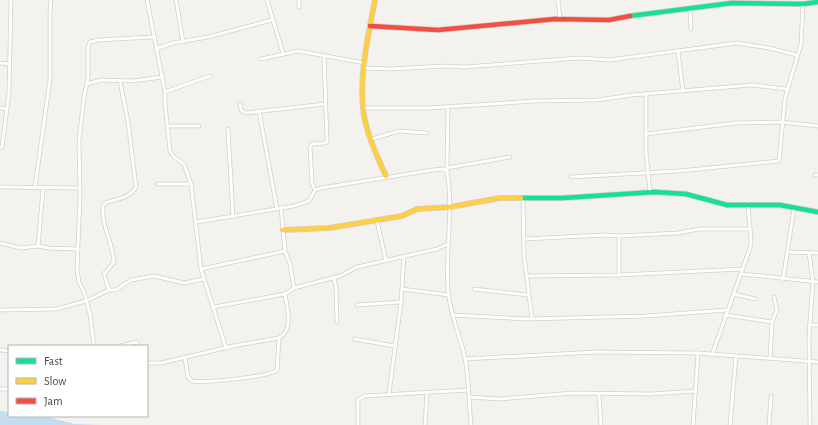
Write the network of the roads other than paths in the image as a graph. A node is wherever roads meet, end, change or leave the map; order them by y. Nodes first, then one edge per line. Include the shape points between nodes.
1 (11, 0) edge
2 (51, 0) edge
3 (147, 0) edge
4 (176, 0) edge
5 (267, 0) edge
6 (299, 0) edge
7 (375, 0) edge
8 (558, 0) edge
9 (818, 2) edge
10 (803, 4) junction
11 (298, 6) dead end
12 (690, 10) junction
13 (560, 19) junction
14 (272, 20) junction
15 (370, 26) junction
16 (691, 29) dead end
17 (153, 37) junction
18 (182, 42) junction
19 (156, 49) junction
20 (678, 52) junction
21 (283, 53) junction
22 (798, 55) junction
23 (324, 56) junction
24 (260, 59) dead end
25 (0, 63) edge
26 (9, 64) junction
27 (365, 66) junction
28 (210, 76) dead end
29 (162, 77) junction
30 (120, 81) junction
31 (87, 84) junction
32 (787, 89) junction
33 (683, 91) junction
34 (165, 92) junction
35 (646, 94) junction
36 (240, 104) dead end
37 (325, 104) junction
38 (448, 107) junction
39 (0, 108) edge
40 (363, 108) junction
41 (7, 109) junction
42 (260, 111) junction
43 (781, 122) junction
44 (168, 126) junction
45 (199, 126) dead end
46 (818, 126) edge
47 (228, 130) dead end
48 (427, 134) dead end
49 (646, 134) junction
50 (372, 139) junction
51 (0, 148) edge
52 (510, 157) dead end
53 (447, 170) junction
54 (648, 173) junction
55 (386, 176) junction
56 (571, 177) dead end
57 (158, 184) dead end
58 (191, 184) junction
59 (0, 187) edge
60 (35, 187) junction
61 (79, 188) junction
62 (43, 189) junction
63 (315, 190) junction
64 (650, 192) junction
65 (523, 198) junction
66 (748, 205) junction
67 (450, 206) junction
68 (281, 208) junction
69 (794, 208) junction
70 (277, 209) junction
71 (818, 212) edge
72 (233, 217) junction
73 (377, 221) junction
74 (196, 222) junction
75 (750, 229) junction
76 (283, 230) junction
77 (619, 236) junction
78 (524, 239) junction
79 (0, 243) edge
80 (448, 244) junction
81 (38, 246) junction
82 (78, 249) junction
83 (285, 251) junction
84 (787, 252) junction
85 (809, 253) junction
86 (818, 253) edge
87 (404, 256) junction
88 (386, 260) junction
89 (201, 269) junction
90 (743, 269) junction
91 (742, 274) junction
92 (619, 275) junction
93 (526, 276) junction
94 (334, 278) junction
95 (204, 279) junction
96 (783, 280) junction
97 (813, 282) junction
98 (818, 282) edge
99 (294, 288) junction
100 (402, 289) junction
101 (474, 289) dead end
102 (109, 290) junction
103 (285, 294) junction
104 (734, 294) junction
105 (528, 295) junction
106 (449, 296) junction
107 (774, 297) dead end
108 (755, 299) dead end
109 (86, 301) junction
110 (401, 302) junction
111 (357, 305) dead end
112 (214, 307) junction
113 (1, 310) edge
114 (727, 310) junction
115 (452, 315) junction
116 (725, 315) junction
117 (532, 318) junction
118 (337, 322) dead end
119 (772, 322) junction
120 (810, 325) junction
121 (818, 325) edge
122 (279, 338) junction
123 (354, 339) dead end
124 (94, 345) edge
125 (125, 345) edge
126 (138, 345) edge
127 (395, 346) junction
128 (226, 348) junction
129 (698, 353) junction
130 (712, 355) junction
131 (736, 356) junction
132 (185, 358) junction
133 (770, 358) junction
134 (465, 359) junction
135 (809, 361) junction
136 (818, 362) edge
137 (148, 363) edge
138 (468, 390) junction
139 (696, 391) junction
140 (427, 393) junction
141 (389, 394) junction
142 (599, 394) junction
143 (771, 396) dead end
144 (469, 397) junction
145 (358, 425) edge
146 (425, 425) edge
147 (471, 425) edge
148 (601, 425) edge
149 (693, 425) edge
150 (730, 425) edge
151 (769, 425) edge
152 (810, 425) edge

1 - 26 street
2 - 60 street via 50,79
3 - 17 street
4 - 18 street
5 - 14 street
6 - 11 street
7 - 15 street
8 - 13 street
9 - 10 street
10 - 12 street via 739,3
10 - 22 street via 802,35
12 - 13 street via 609,20
12 - 16 street
13 - 15 street via 482,24 438,30
14 - 18 street
14 - 21 street
15 - 27 street
17 - 19 street
17 - 31 street via 113,38 90,42
18 - 19 street
19 - 29 street
20 - 22 street via 738,43
20 - 27 street via 609,60 579,58 465,67 390,69
20 - 33 street
21 - 23 street via 304,51
21 - 24 street
22 - 32 street
23 - 27 street
23 - 37 street
25 - 26 street
26 - 41 street
27 - 40 street
28 - 34 street
29 - 30 street
29 - 34 street
30 - 31 street via 101,80
30 - 102 street via 136,187 126,197 104,203 103,206 105,231 114,254 114,262 104,274
31 - 61 street via 79,141
32 - 33 street via 752,85
32 - 43 street
33 - 35 street
34 - 44 street
35 - 38 street via 597,100
35 - 49 street
36 - 42 street via 240,110 243,112
37 - 42 street
37 - 63 street via 326,143 312,144 310,147 312,183
38 - 40 street
38 - 53 street
39 - 41 street
40 - 50 street
41 - 51 street
42 - 70 street
43 - 46 street
43 - 49 street via 736,123
43 - 54 street via 780,159 775,162
44 - 45 street
44 - 58 street via 170,151 184,164
47 - 72 street
48 - 50 street via 399,131
49 - 54 street
50 - 55 street
52 - 53 street
53 - 55 street
53 - 67 street
54 - 56 street
54 - 64 street
55 - 63 street
57 - 58 street
58 - 74 street
59 - 60 street
60 - 62 street
61 - 62 street
61 - 82 street
62 - 81 street
63 - 68 street via 308,200
64 - 65 street
64 - 66 street via 677,193 723,204
65 - 67 street via 500,198
65 - 78 street
66 - 69 street via 772,204
66 - 75 street
67 - 73 street via 417,209 402,216
67 - 80 street
68 - 70 street
68 - 76 street
69 - 71 street
69 - 84 street
70 - 72 street
72 - 74 street
73 - 76 street via 329,228
73 - 88 street
74 - 89 street
75 - 77 street via 700,229 678,233
75 - 90 street via 750,244
76 - 83 street
77 - 78 street via 604,234
77 - 92 street
78 - 93 street
79 - 81 street via 21,248
80 - 87 street
80 - 106 street
81 - 82 street
82 - 109 street via 77,269
83 - 89 street
83 - 99 street
84 - 85 street
84 - 96 street
85 - 86 street
85 - 97 street
87 - 88 street
87 - 100 street
88 - 94 street via 357,267
89 - 95 street
90 - 91 street
90 - 92 street
91 - 96 street
91 - 104 street
92 - 93 street
93 - 105 street
94 - 99 street
94 - 118 street
95 - 102 street via 176,283 154,276 136,278 116,290
95 - 112 street
96 - 97 street
97 - 98 street
97 - 120 street
99 - 103 street
100 - 106 street
100 - 110 street
101 - 105 street
102 - 109 street
103 - 112 street
103 - 122 street via 288,328 286,334
104 - 108 street
104 - 114 street
105 - 117 street
106 - 115 street
107 - 119 street via 777,310
109 - 113 street via 48,311
109 - 124 street
110 - 111 street
110 - 127 street
112 - 128 street
114 - 116 street
114 - 117 street via 646,316
115 - 117 street
115 - 134 street
116 - 119 street
116 - 130 street
119 - 133 street
120 - 121 street
120 - 135 street
122 - 128 street
122 - 132 street via 277,370 269,375 192,382 188,377
123 - 127 street
125 - 126 street via 136,342
127 - 141 street
128 - 132 street
129 - 130 street
129 - 134 street via 596,352
129 - 139 street
130 - 131 street
131 - 133 street
131 - 150 street
132 - 137 street via 162,364
133 - 135 street
134 - 138 street
135 - 136 street
135 - 152 street
138 - 140 street
138 - 144 street
139 - 142 street
139 - 149 street
140 - 141 street
140 - 146 street
141 - 145 street via 360,397
142 - 144 street via 574,393 500,399
142 - 148 street
143 - 151 street
144 - 147 street

